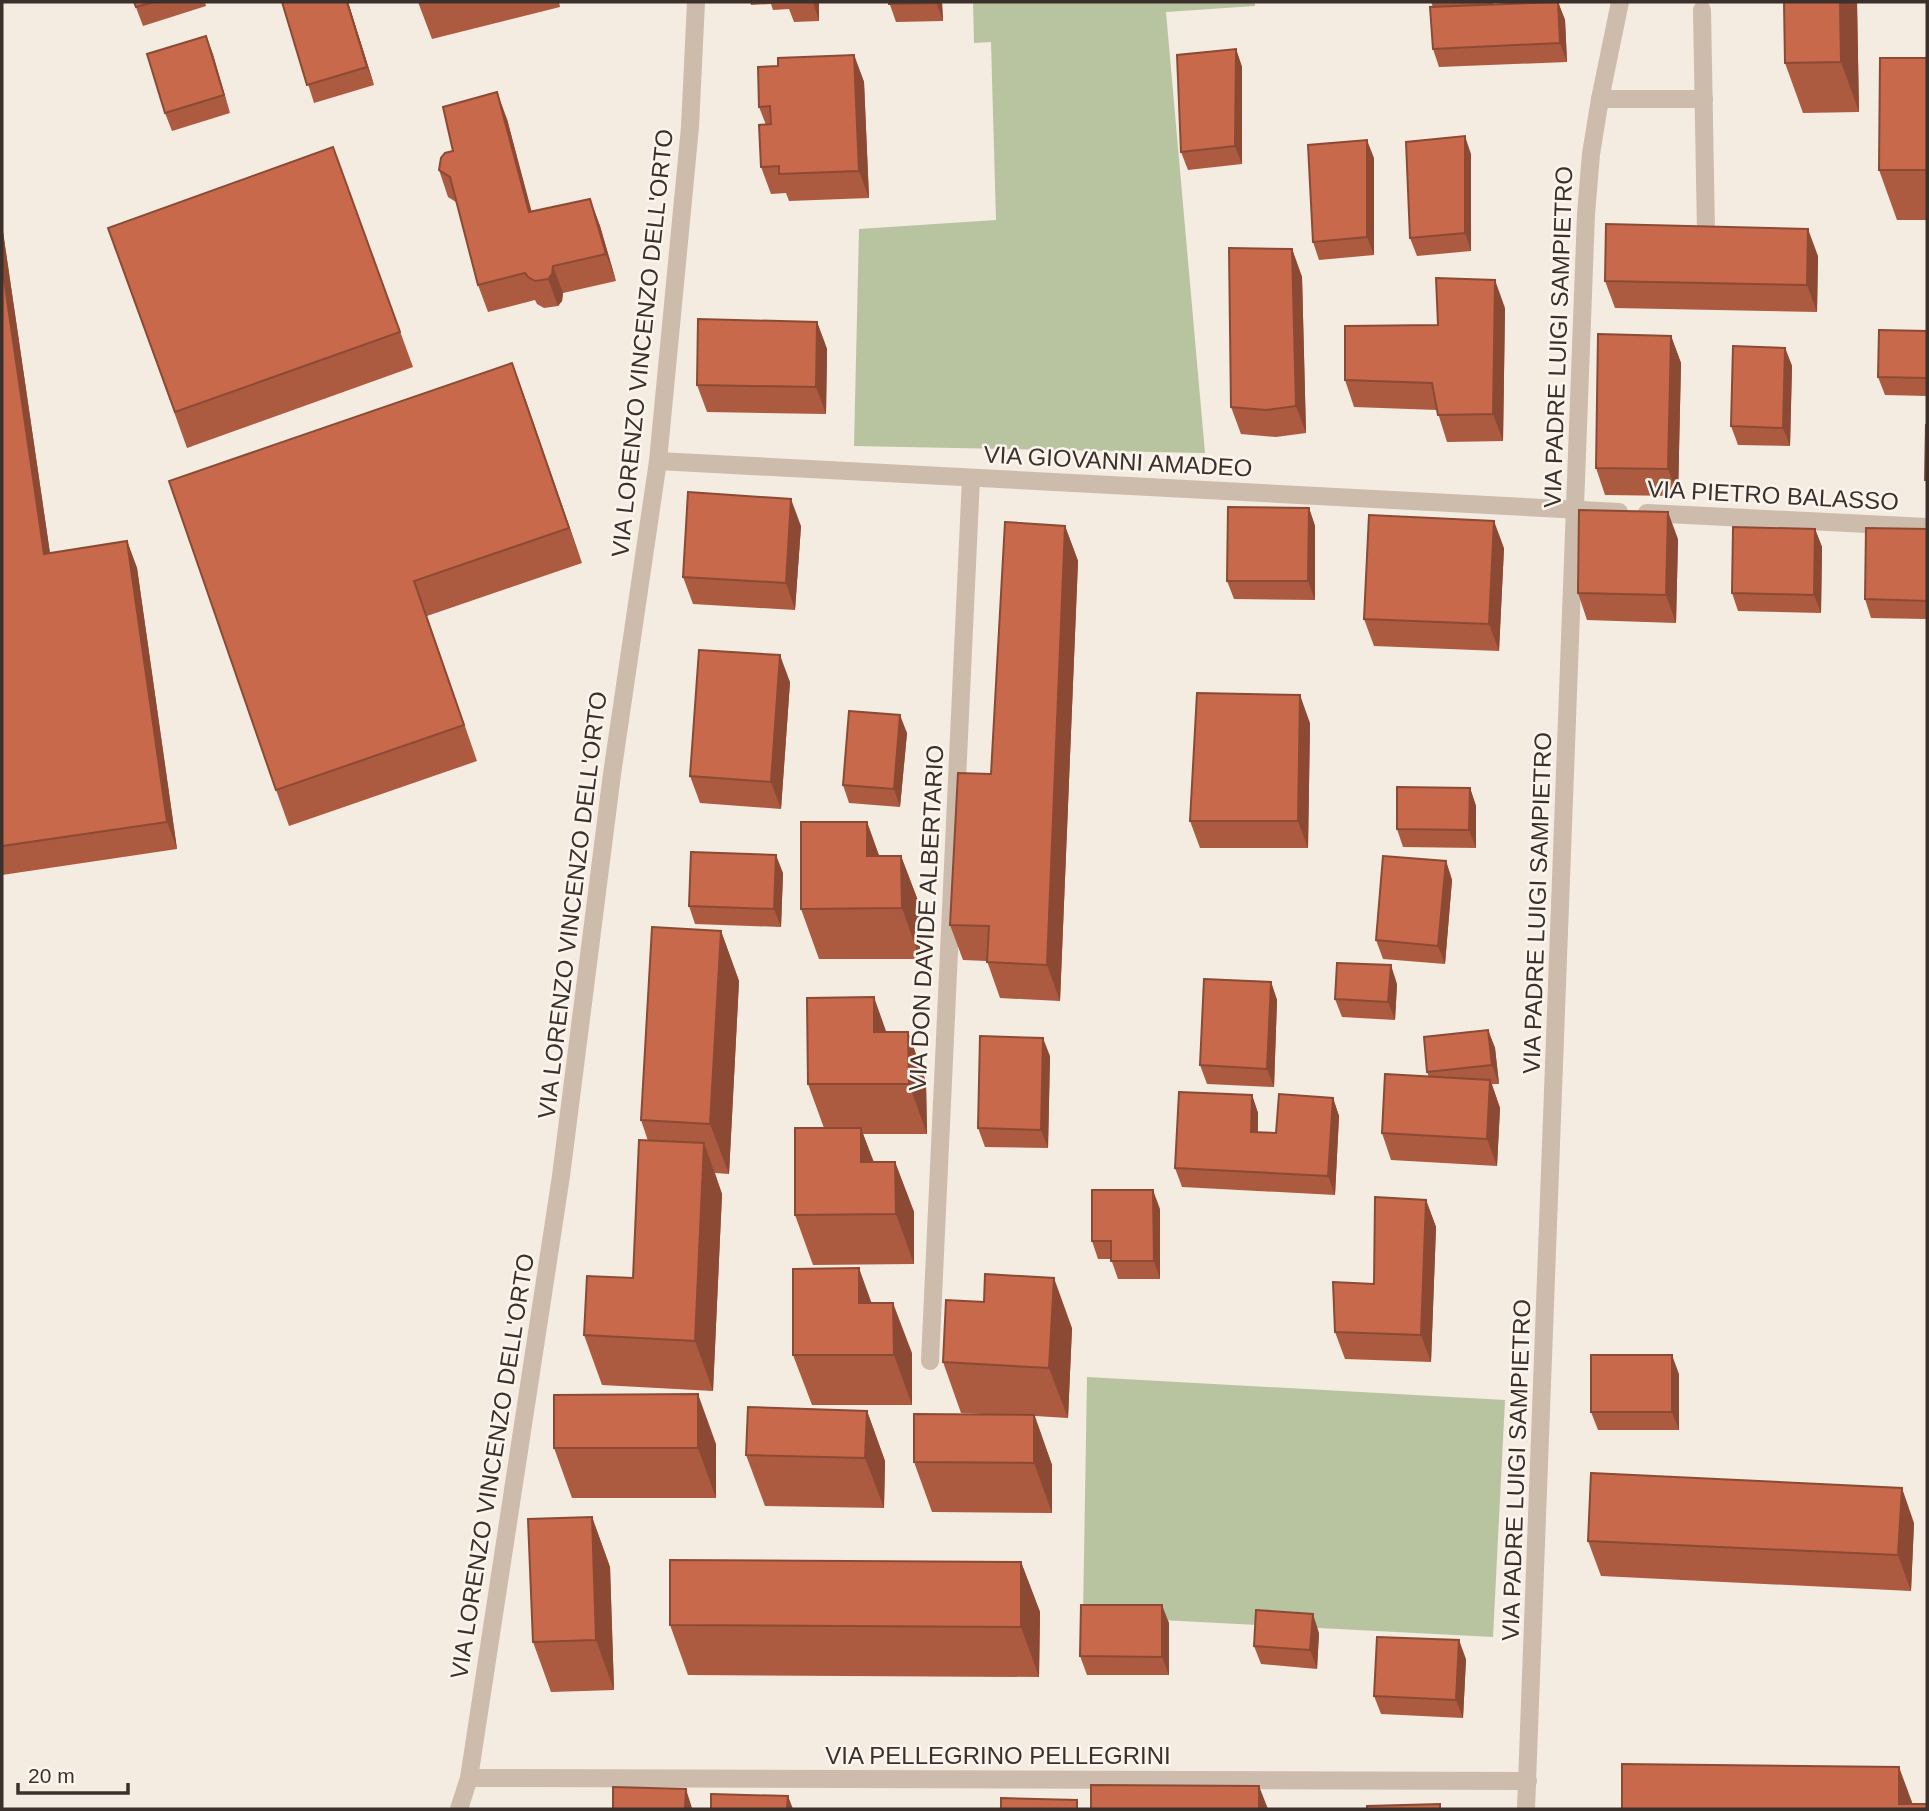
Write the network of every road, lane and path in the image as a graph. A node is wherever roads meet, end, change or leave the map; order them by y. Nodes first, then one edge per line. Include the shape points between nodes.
1 (696, 2) edge
2 (1620, 2) edge
3 (1702, 10) dead end
4 (1600, 99) junction
5 (1704, 99) junction
6 (1706, 233) edge
7 (658, 461) junction
8 (971, 478) junction
9 (1575, 509) junction
10 (1927, 527) edge
11 (930, 1361) dead end
12 (469, 1778) junction
13 (1528, 1782) junction
14 (459, 1809) edge
15 (1526, 1809) edge

1 - 7 street, VIA LORENZO VINCENZO DELL'ORTO via 690,127
2 - 4 street, VIA PADRE LUIGI SAMPIETRO
3 - 5 street
4 - 5 street
4 - 9 street, VIA PADRE LUIGI SAMPIETRO via 1586,214
5 - 6 street
7 - 8 street, VIA GIOVANNI AMADEO
7 - 12 street, VIA LORENZO VINCENZO DELL'ORTO via 612,774 561,1176
8 - 9 street, VIA GIOVANNI AMADEO
8 - 11 street, VIA DON DAVIDE ALBERTARIO
9 - 10 street, VIA PIETRO BALASSO
9 - 13 street, VIA PADRE LUIGI SAMPIETRO
12 - 13 street, VIA PELLEGRINO PELLEGRINI
12 - 14 street, VIA LORENZO VINCENZO DELL'ORTO
13 - 15 street, VIA PADRE LUIGI SAMPIETRO

